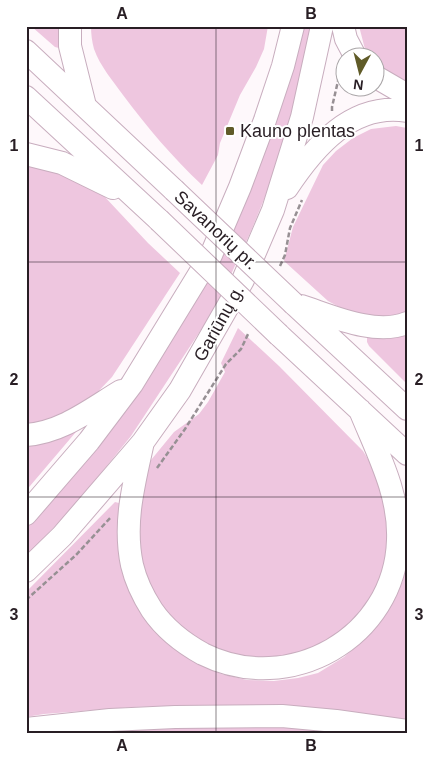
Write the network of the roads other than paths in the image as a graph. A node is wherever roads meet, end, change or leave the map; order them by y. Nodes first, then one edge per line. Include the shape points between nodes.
1 (70, 26) edge
2 (279, 26) edge
3 (293, 26) edge
4 (322, 26) edge
5 (343, 26) edge
6 (351, 48) edge
7 (26, 51) edge
8 (283, 66) junction
9 (386, 83) edge
10 (407, 95) edge
11 (26, 97) edge
12 (85, 106) junction
13 (407, 111) edge
14 (26, 154) edge
15 (134, 199) junction
16 (272, 210) junction
17 (294, 304) junction
18 (407, 323) edge
19 (132, 384) junction
20 (407, 409) edge
21 (360, 410) junction
22 (26, 435) edge
23 (143, 442) junction
24 (407, 454) edge
25 (26, 514) edge
26 (26, 571) edge
27 (26, 730) edge
28 (407, 731) edge

1 - 12 highway via 70,46
2 - 8 highway
3 - 8 highway
4 - 16 highway, Gariūnų g. via 302,117
5 - 6 highway
7 - 12 highway, Savanorių pr.
8 - 19 highway via 240,187 211,255
9 - 10 highway
11 - 15 highway, Savanorių pr.
12 - 17 highway, Savanorių pr., bridge
13 - 16 highway via 369,113 336,130 303,163
14 - 15 highway via 62,163
15 - 21 highway, Savanorių pr., bridge
16 - 23 highway, Gariūnų g. via 243,280 180,390
17 - 18 highway via 354,324 374,327
17 - 20 highway, Savanorių pr.
19 - 22 highway via 70,423
19 - 25 highway via 89,441
21 - 23 highway via 396,505 398,542 393,575 379,605 352,636 319,657 283,668 246,668 213,659 168,630 146,601 137,584 128,533 129,510
21 - 24 highway, Savanorių pr.
23 - 26 highway, Gariūnų g. via 62,536
27 - 28 highway via 119,720 282,716

